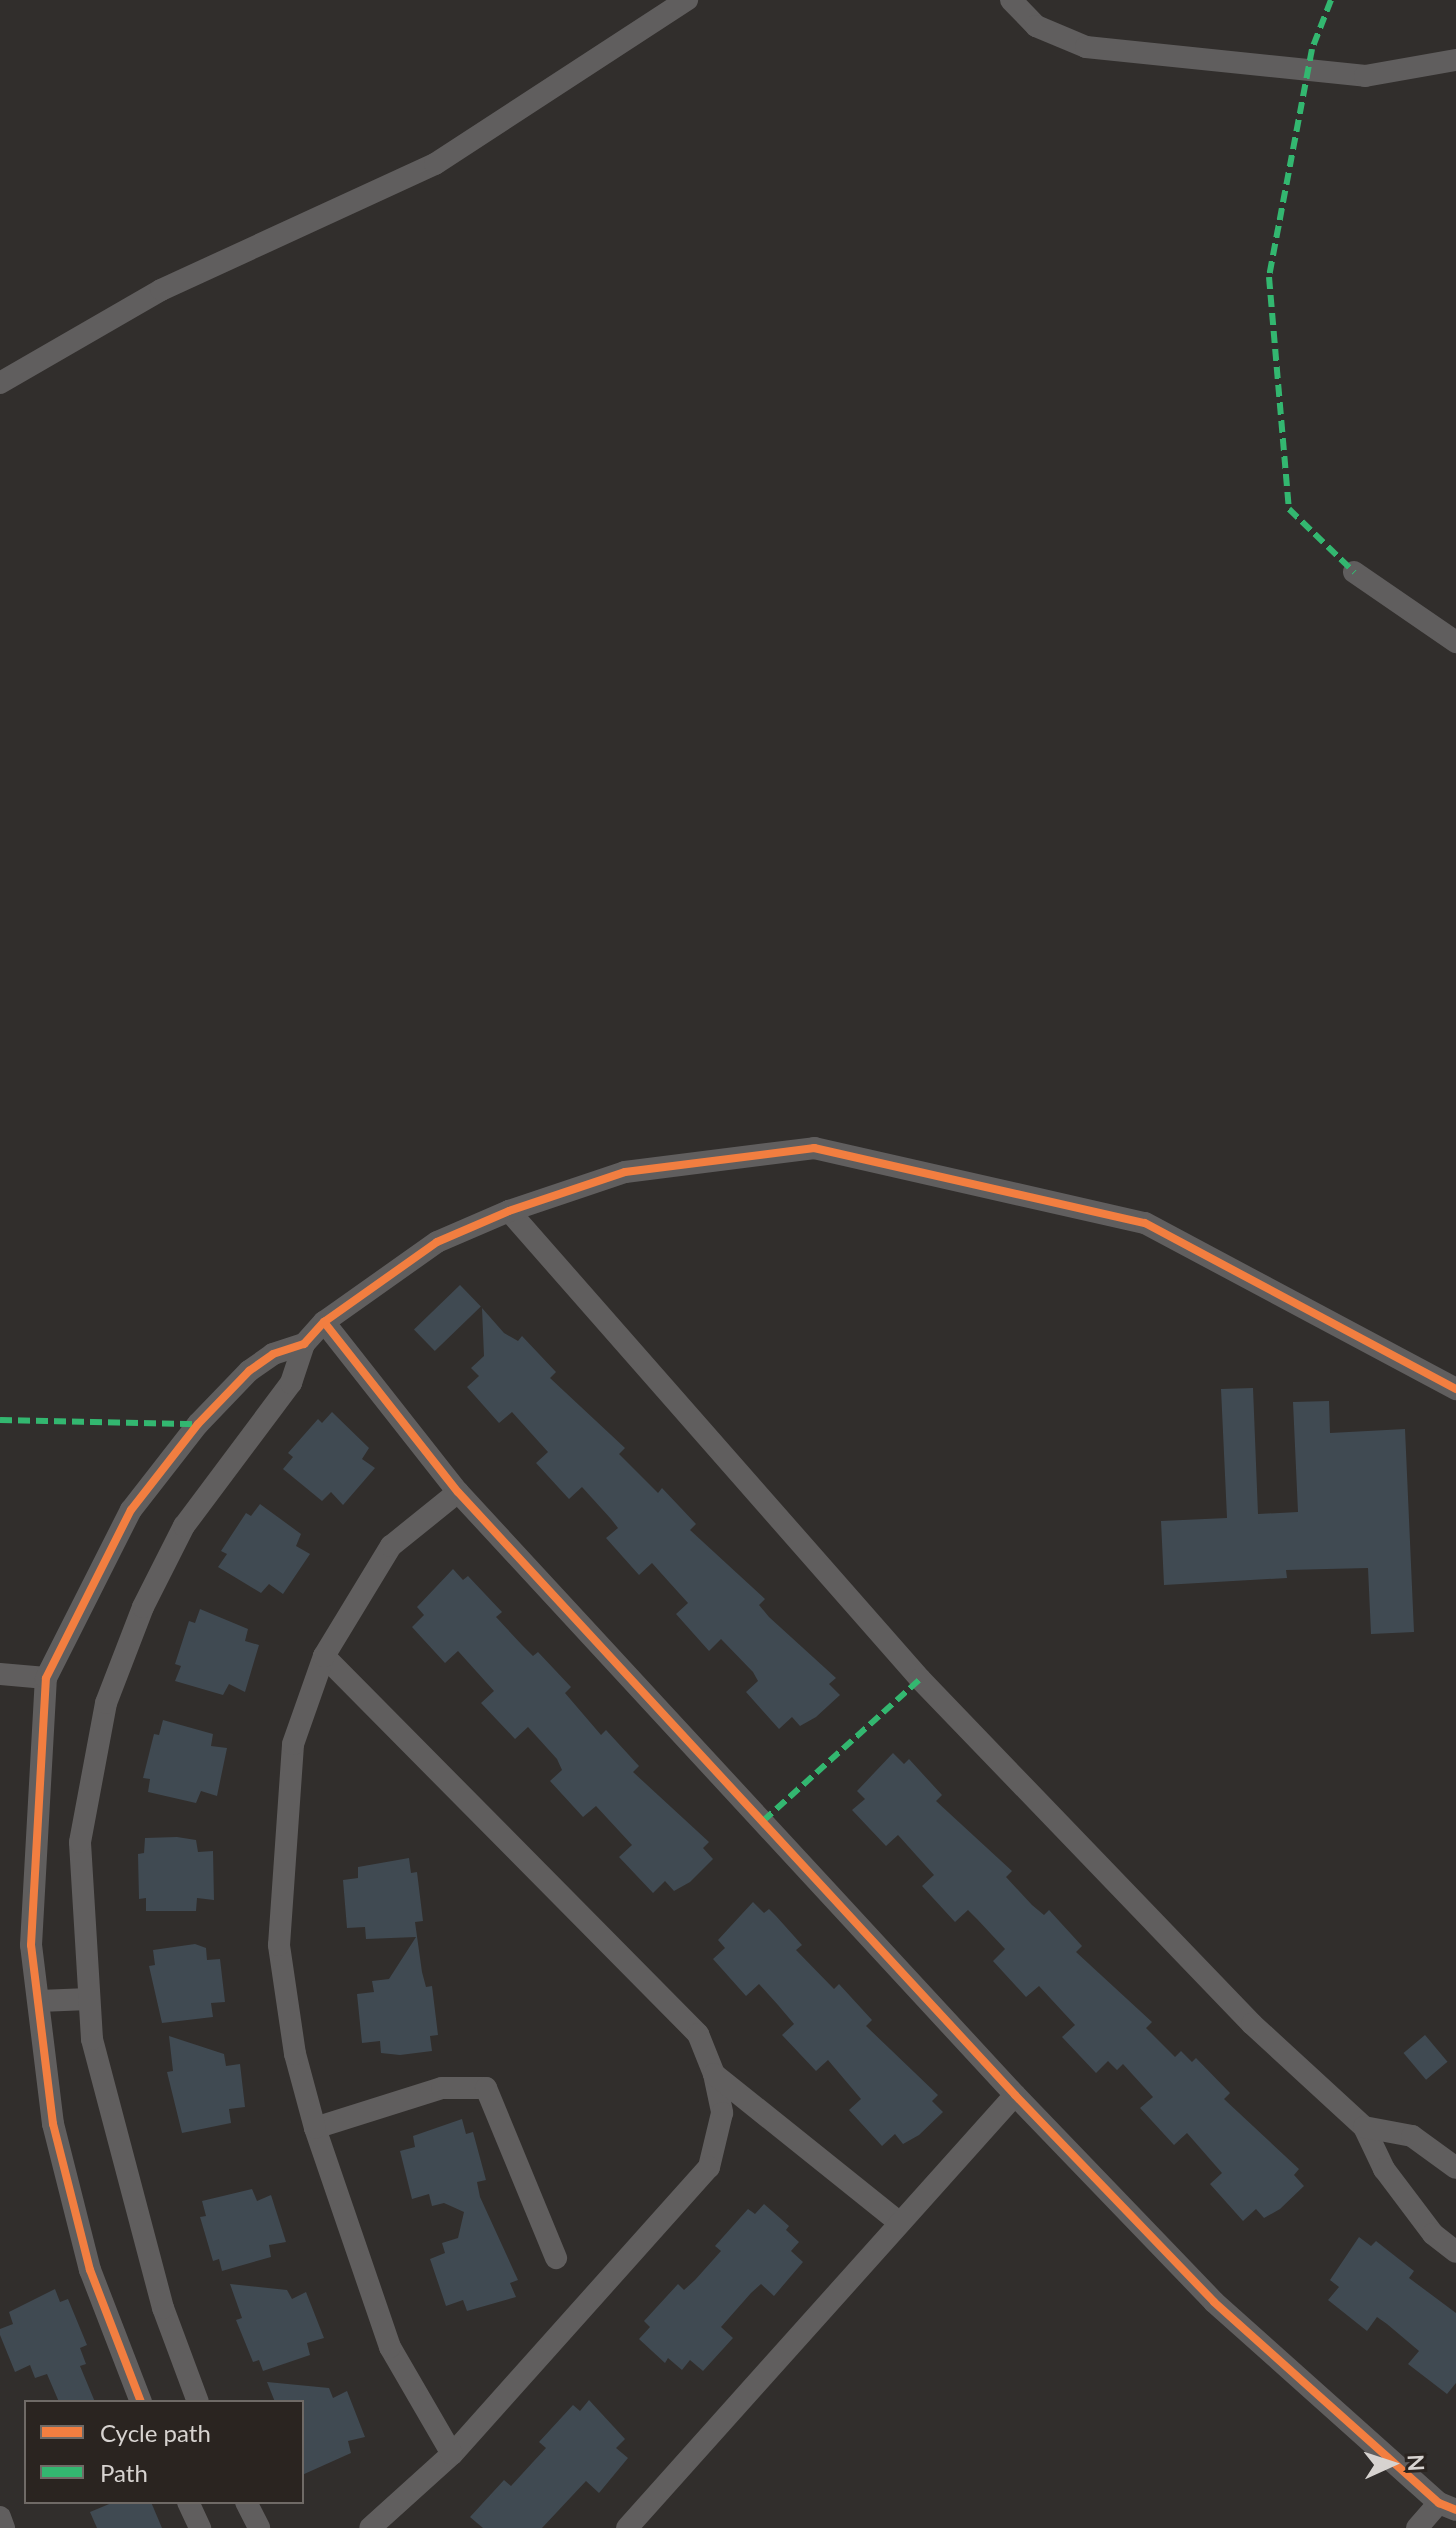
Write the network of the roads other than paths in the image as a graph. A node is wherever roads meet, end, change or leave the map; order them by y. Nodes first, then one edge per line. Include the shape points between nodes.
1 (687, 0) edge
2 (1011, 0) edge
3 (1456, 60) edge
4 (0, 383) edge
5 (1354, 572) dead end
6 (1456, 642) edge
7 (509, 1211) junction
8 (324, 1322) junction
9 (304, 1344) junction
10 (1456, 1389) edge
11 (458, 1492) junction
12 (324, 1656) junction
13 (0, 1674) edge
14 (46, 1678) junction
15 (89, 1999) junction
16 (39, 2001) junction
17 (714, 2074) junction
18 (1015, 2095) junction
19 (1364, 2127) junction
20 (315, 2128) junction
21 (1456, 2168) edge
22 (900, 2223) junction
23 (1456, 2252) edge
24 (556, 2258) dead end
25 (140, 2400) edge
26 (197, 2400) edge
27 (452, 2454) junction
28 (189, 2504) edge
29 (247, 2504) edge
30 (1447, 2506) edge
31 (0, 2517) edge
32 (4, 2528) edge
33 (200, 2528) edge
34 (259, 2528) edge
35 (370, 2528) edge
36 (627, 2528) edge
37 (1417, 2528) edge

1 - 4 street via 435,164 161,290
2 - 3 street via 1036,26 1086,47 1365,76
5 - 6 street
7 - 8 street via 437,1242
7 - 10 street via 625,1172 814,1148 1145,1223
7 - 19 street via 920,1679 1252,2024
8 - 9 street
8 - 11 street
9 - 14 street via 273,1354 249,1371 198,1424 141,1498
9 - 15 street via 291,1383 184,1526 143,1607 106,1703 80,1842
11 - 12 street via 391,1546
11 - 18 street
12 - 17 street via 698,2034
12 - 20 street via 293,1744 279,1945 295,2054
13 - 14 street
14 - 16 street via 31,1945
15 - 16 street
15 - 26 street via 92,2039 119,2157 163,2308
16 - 25 street via 53,2124 90,2270
17 - 22 street
17 - 27 street via 722,2113 709,2167
18 - 22 street
18 - 30 street via 1214,2302
19 - 21 street via 1412,2136
19 - 23 street via 1384,2169 1433,2234
20 - 24 street via 442,2088 486,2088
20 - 27 street via 390,2347
22 - 36 street
27 - 35 street
28 - 33 street
29 - 34 street
30 - 37 street
31 - 32 street

